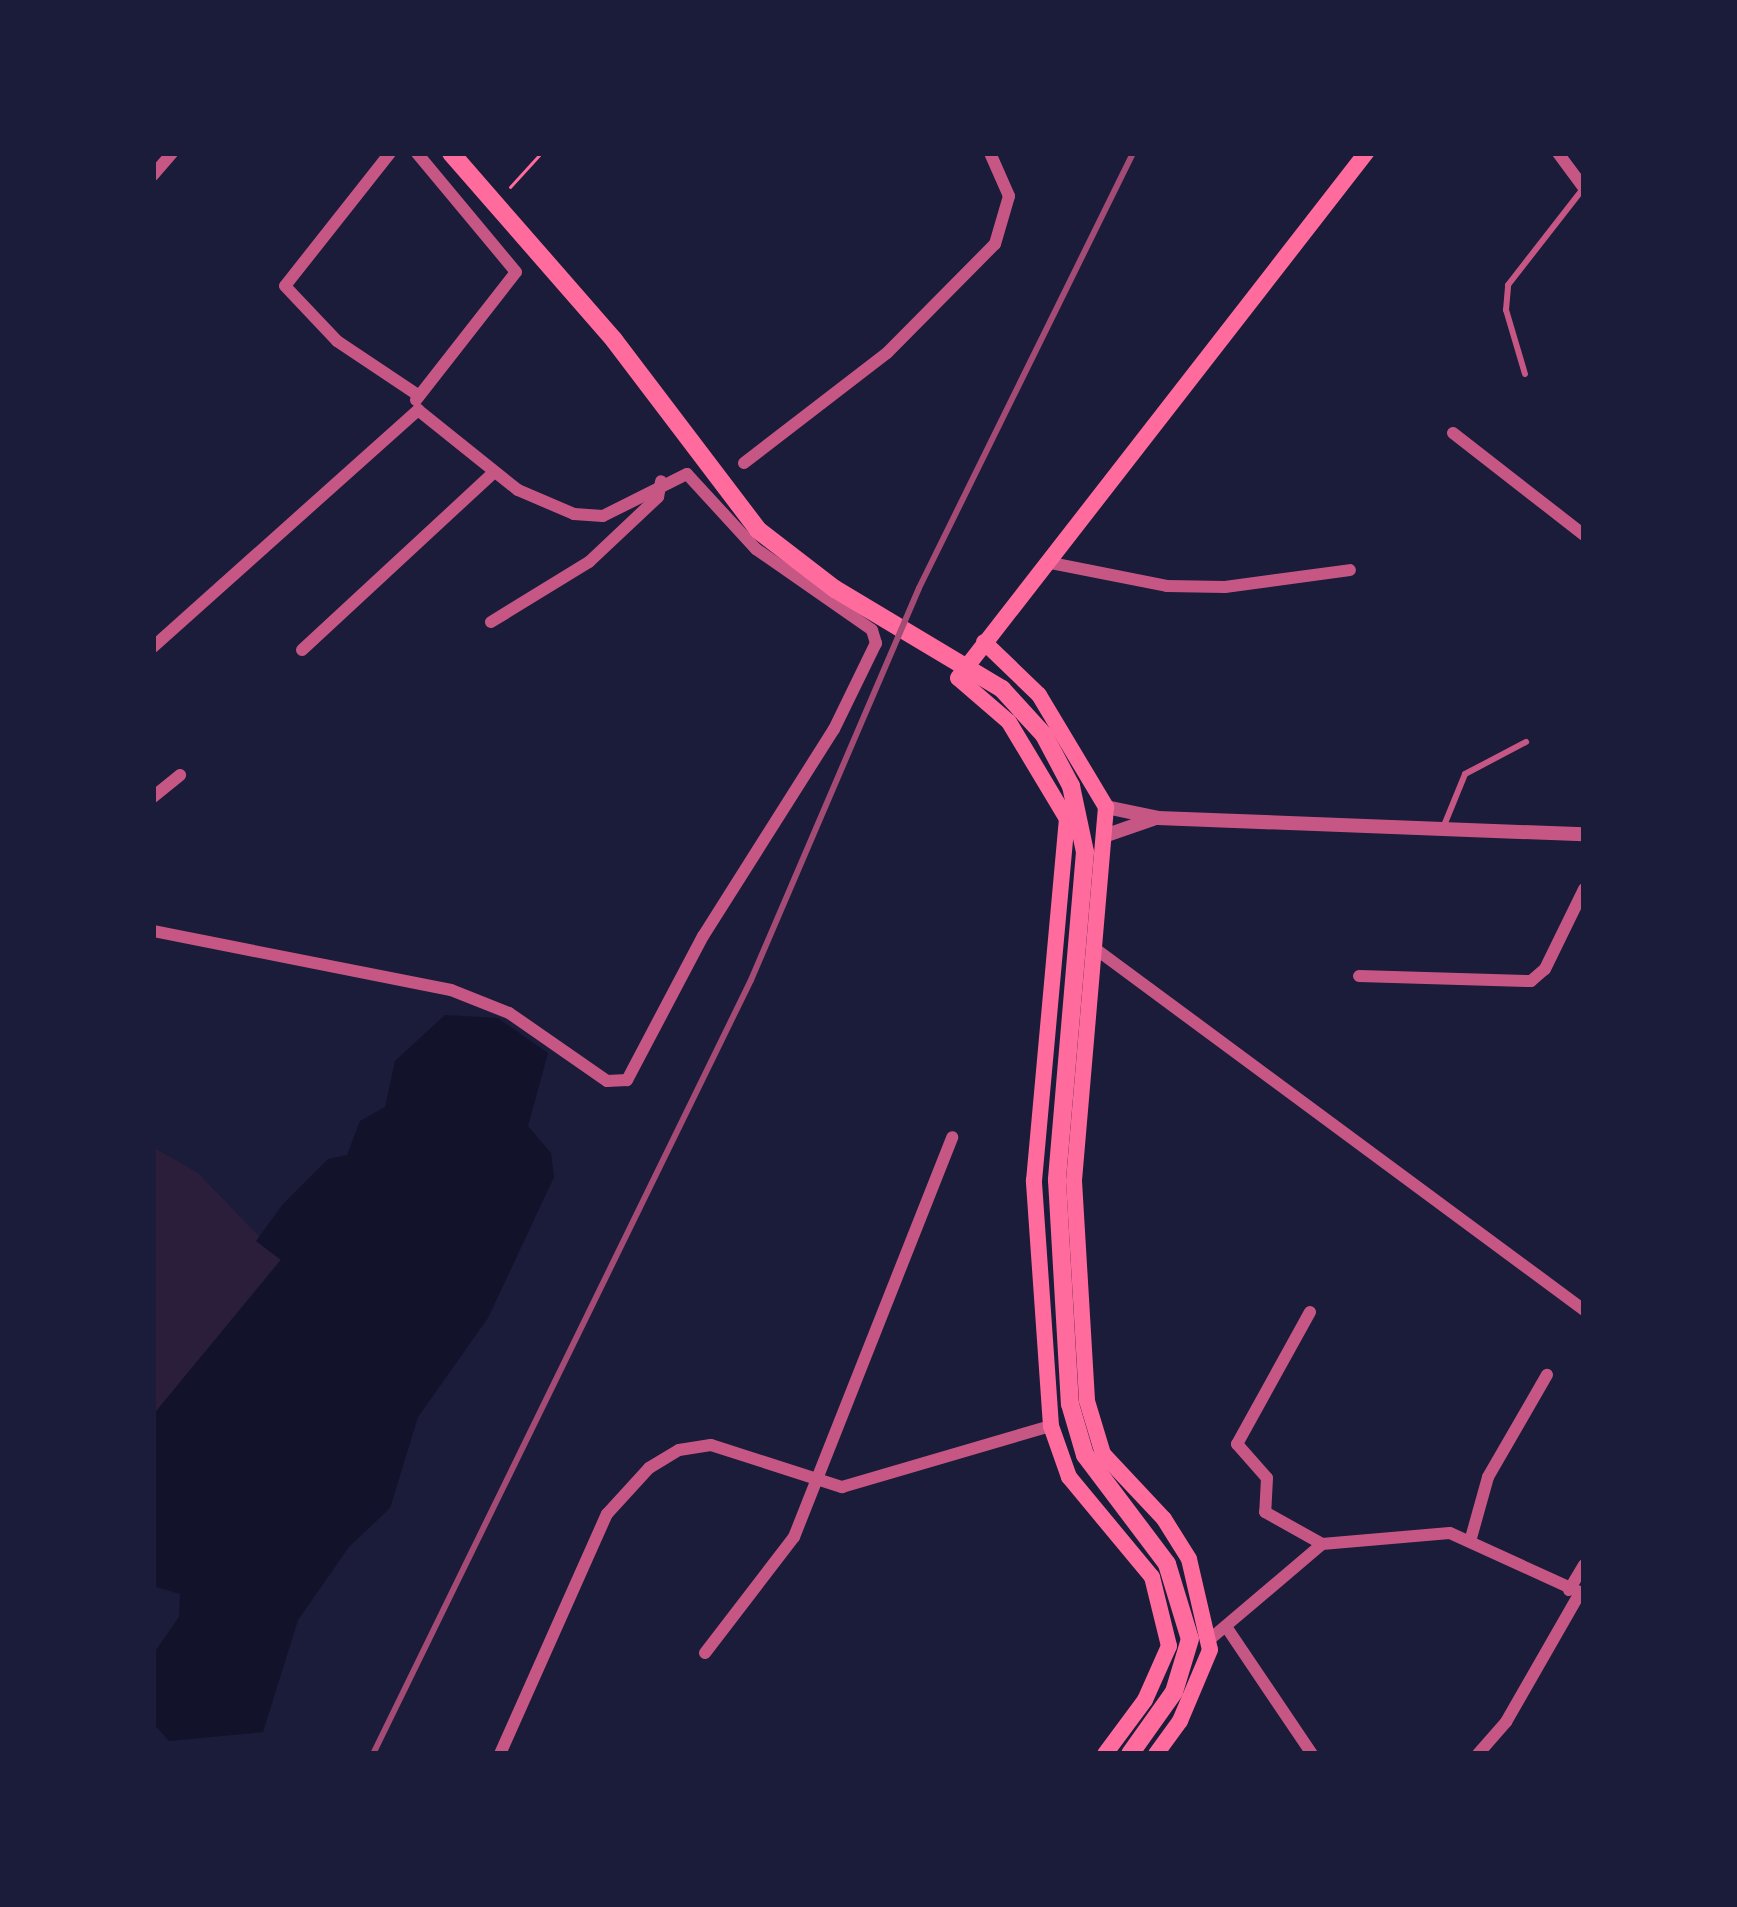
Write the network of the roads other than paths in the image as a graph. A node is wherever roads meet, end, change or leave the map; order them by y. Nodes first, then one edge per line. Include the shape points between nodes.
1 (172, 153) edge
2 (390, 153) edge
3 (417, 153) edge
4 (451, 153) edge
5 (990, 153) edge
6 (1366, 153) edge
7 (1558, 153) edge
8 (153, 175) edge
9 (1584, 188) edge
10 (1525, 374) dead end
11 (415, 393) junction
12 (418, 410) junction
13 (1454, 433) dead end
14 (743, 463) dead end
15 (494, 472) junction
16 (661, 481) junction
17 (1584, 535) edge
18 (1046, 562) junction
19 (1350, 570) dead end
20 (491, 622) dead end
21 (984, 642) junction
22 (153, 647) edge
23 (302, 650) dead end
24 (1526, 742) dead end
25 (180, 775) dead end
26 (153, 797) edge
27 (1106, 807) junction
28 (1158, 818) junction
29 (1443, 829) junction
30 (1584, 834) edge
31 (1107, 836) junction
32 (1584, 889) edge
33 (153, 931) edge
34 (1097, 950) junction
35 (1359, 976) dead end
36 (952, 1137) dead end
37 (1584, 1310) edge
38 (1310, 1312) dead end
39 (1546, 1375) dead end
40 (1051, 1426) junction
41 (817, 1481) junction
42 (1471, 1538) junction
43 (1322, 1544) junction
44 (1584, 1565) edge
45 (1578, 1592) edge
46 (1227, 1628) junction
47 (1209, 1640) junction
48 (705, 1653) dead end
49 (500, 1754) edge
50 (1105, 1754) edge
51 (1130, 1754) edge
52 (1156, 1754) edge
53 (1312, 1754) edge
54 (1478, 1754) edge

1 - 8 street
2 - 11 street via 285,286 337,340
3 - 11 street via 516,272
4 - 51 highway via 614,340 758,530 835,589 1003,689 1044,735 1071,786 1085,852 1057,1180 1067,1380 1084,1455 1151,1538 1188,1615 1184,1669
5 - 14 street via 1009,196 995,244 887,353
6 - 18 main road
7 - 9 street
9 - 10 lane via 1508,285 1506,310
11 - 12 street
12 - 15 street
12 - 22 street
13 - 17 street
15 - 16 street via 555,509 603,516
15 - 23 street
16 - 20 street via 658,497 589,562
16 - 33 street via 687,473 756,548 872,630 876,643 834,729 703,936 627,1080 607,1081 509,1013 451,990
18 - 19 street via 1132,582 1206,587
18 - 21 main road
21 - 27 main road via 1039,695
21 - 40 main road via 958,678 1009,722 1067,819 1034,1180
24 - 29 lane via 1465,774
25 - 26 street
27 - 28 street
27 - 31 main road
28 - 29 street
28 - 31 street
29 - 30 street
31 - 34 main road
32 - 35 street via 1532,981
34 - 37 street
34 - 47 main road via 1074,1181 1087,1401 1103,1454 1165,1520 1189,1559
36 - 41 street
38 - 43 street via 1237,1444 1267,1478 1265,1512
39 - 42 street via 1488,1477
40 - 41 street via 865,1483
40 - 50 main road via 1069,1477 1152,1577 1168,1632 1163,1664
41 - 48 street via 781,1563
41 - 49 street via 711,1445 679,1450 649,1468 607,1514
42 - 43 street via 1431,1533
42 - 45 street
43 - 46 street
44 - 45 street
45 - 54 street via 1506,1722
46 - 47 street
46 - 53 street
47 - 52 main road via 1201,1679

